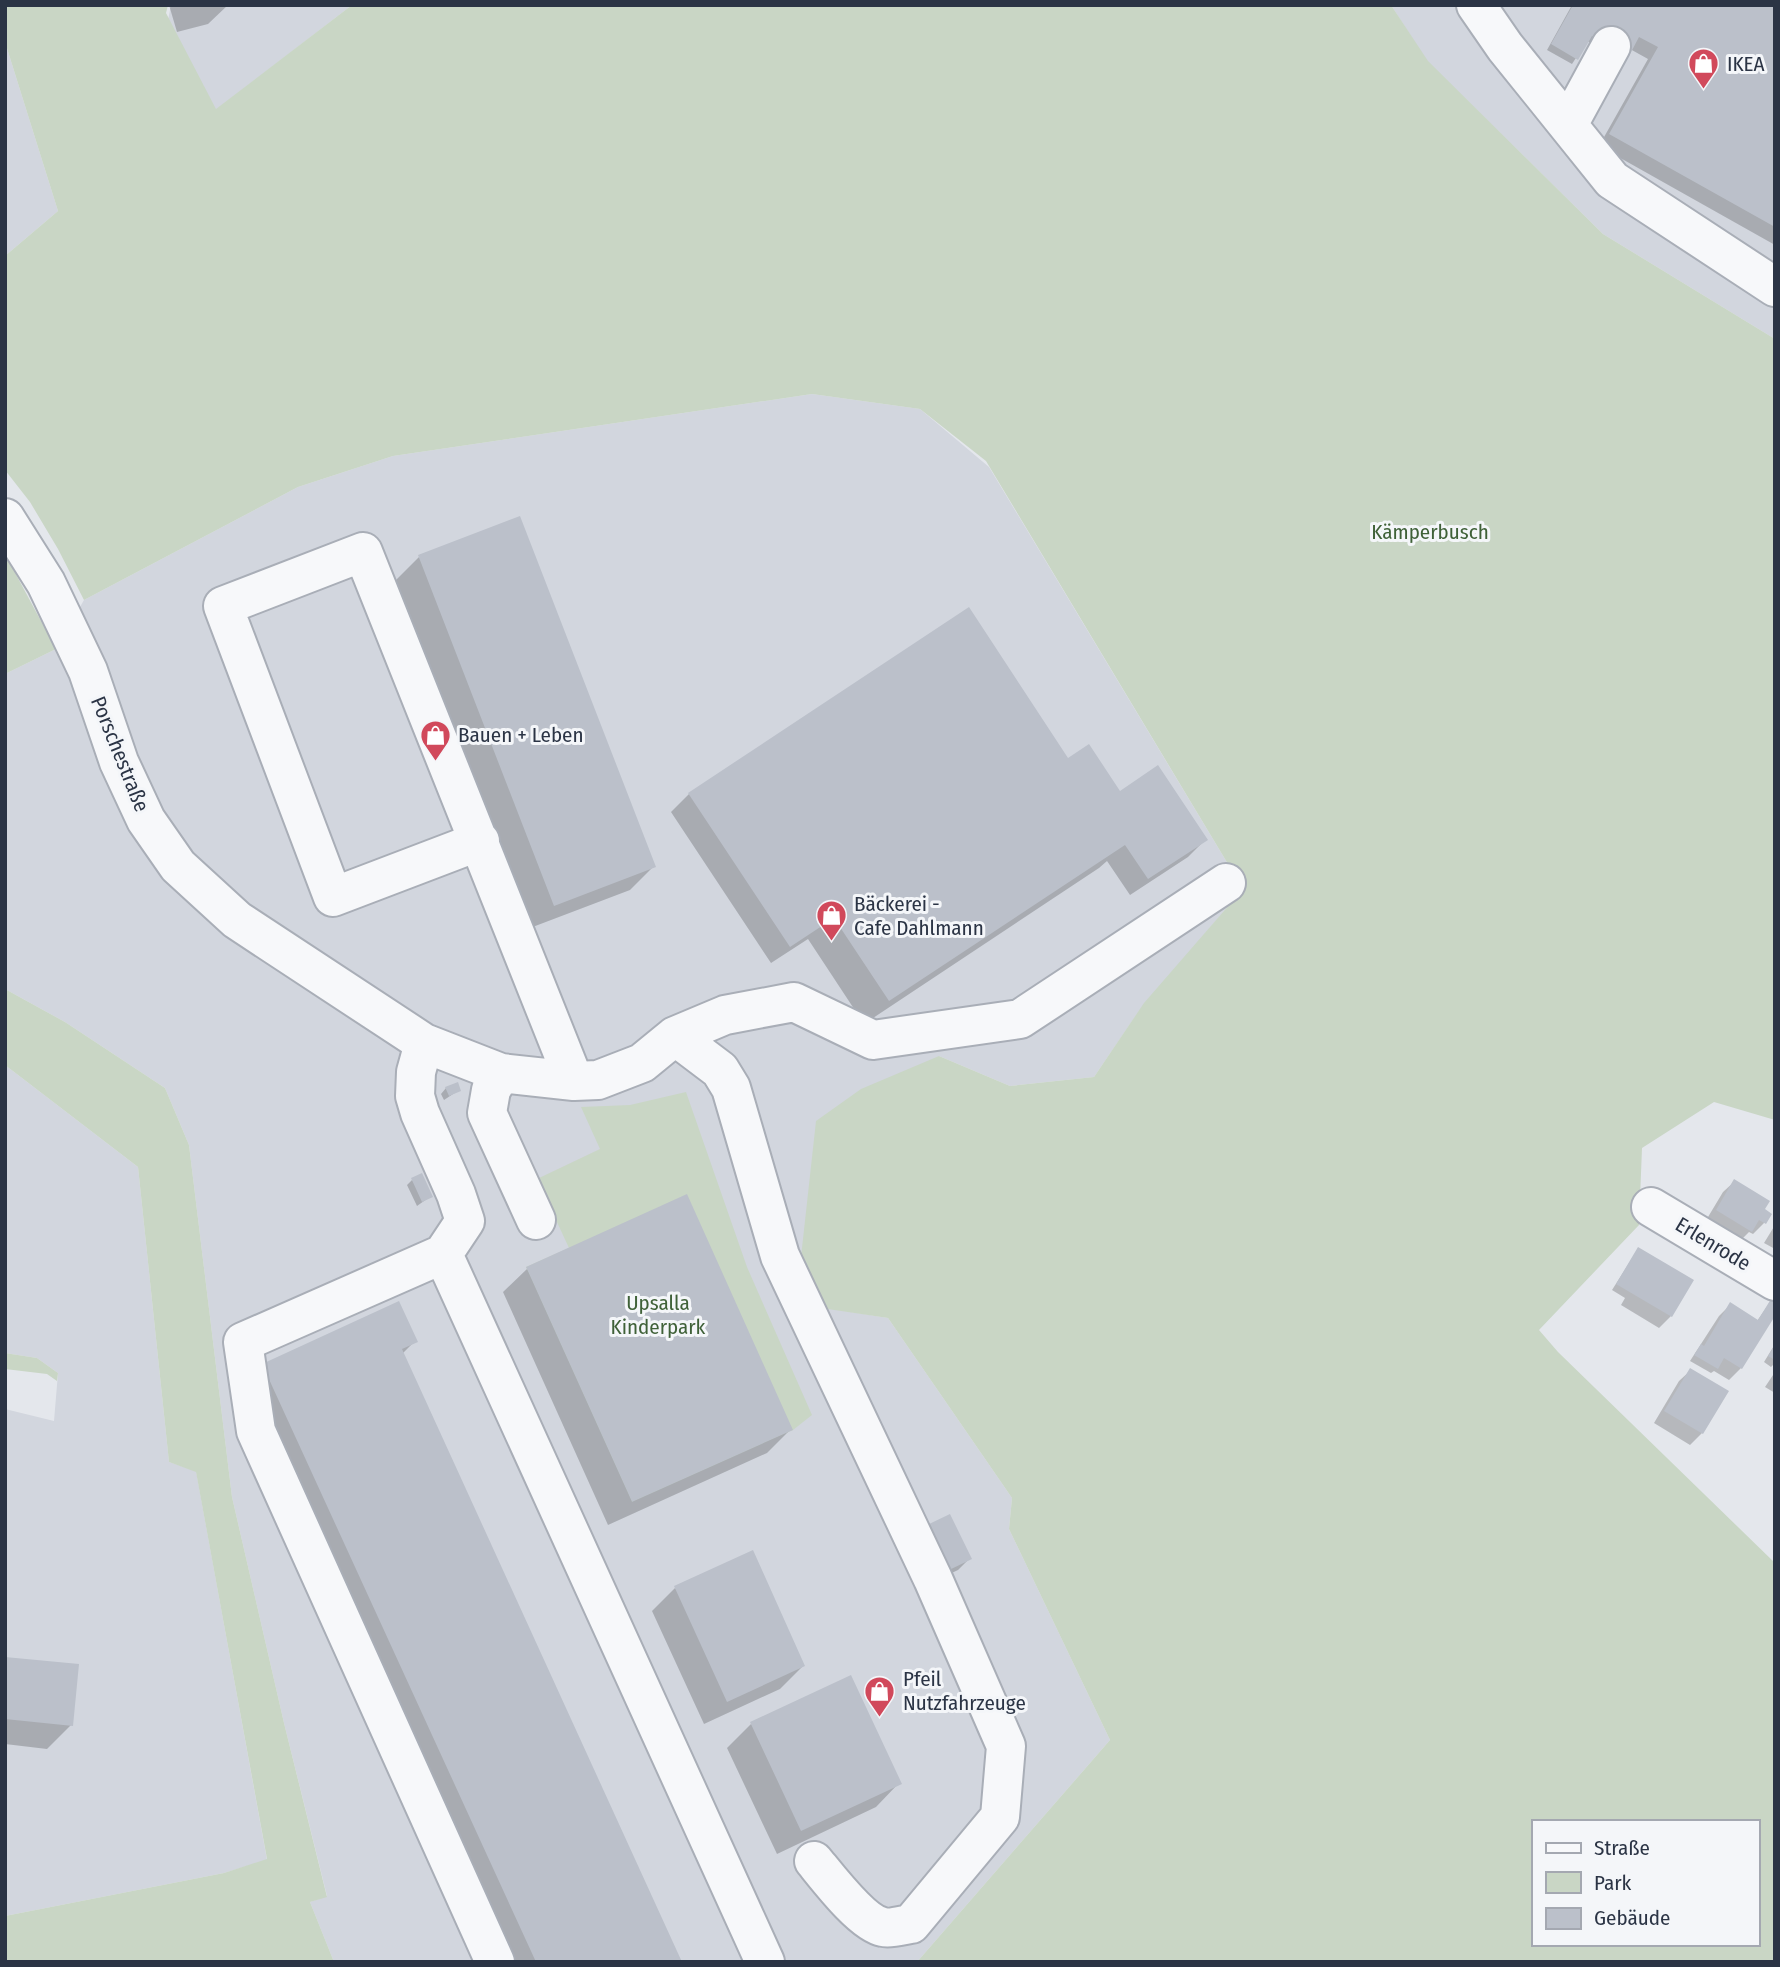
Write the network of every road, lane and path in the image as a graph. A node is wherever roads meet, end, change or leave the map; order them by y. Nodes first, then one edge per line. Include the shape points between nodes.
1 (1479, 7) edge
2 (1611, 46) dead end
3 (1568, 125) junction
4 (1775, 287) edge
5 (5, 518) edge
6 (480, 841) junction
7 (1226, 883) dead end
8 (675, 1036) junction
9 (424, 1043) junction
10 (502, 1073) junction
11 (574, 1081) junction
12 (1651, 1207) dead end
13 (537, 1220) dead end
14 (443, 1254) junction
15 (1775, 1282) edge
16 (814, 1861) dead end
17 (495, 1962) edge
18 (765, 1962) edge

1 - 3 street
2 - 3 street
3 - 4 street via 1612,180
5 - 9 street, Porschestraße via 46,583 88,671 119,762 146,820 178,866 237,919
6 - 6 street via 333,897 223,606 363,552
6 - 11 street
7 - 8 street, Porschestraße via 1020,1019 873,1040 794,1002 725,1015
8 - 11 street, Porschestraße via 642,1063 598,1080
8 - 16 street via 720,1070 731,1088 780,1256 933,1579 1006,1746 1000,1817 911,1924 885,1928 872,1922
9 - 10 street, Porschestraße
9 - 14 street via 415,1096 465,1221
10 - 11 street, Porschestraße
10 - 13 street via 491,1090 487,1113
12 - 15 street, Erlenrode
14 - 17 street via 243,1342 256,1430
14 - 18 street

